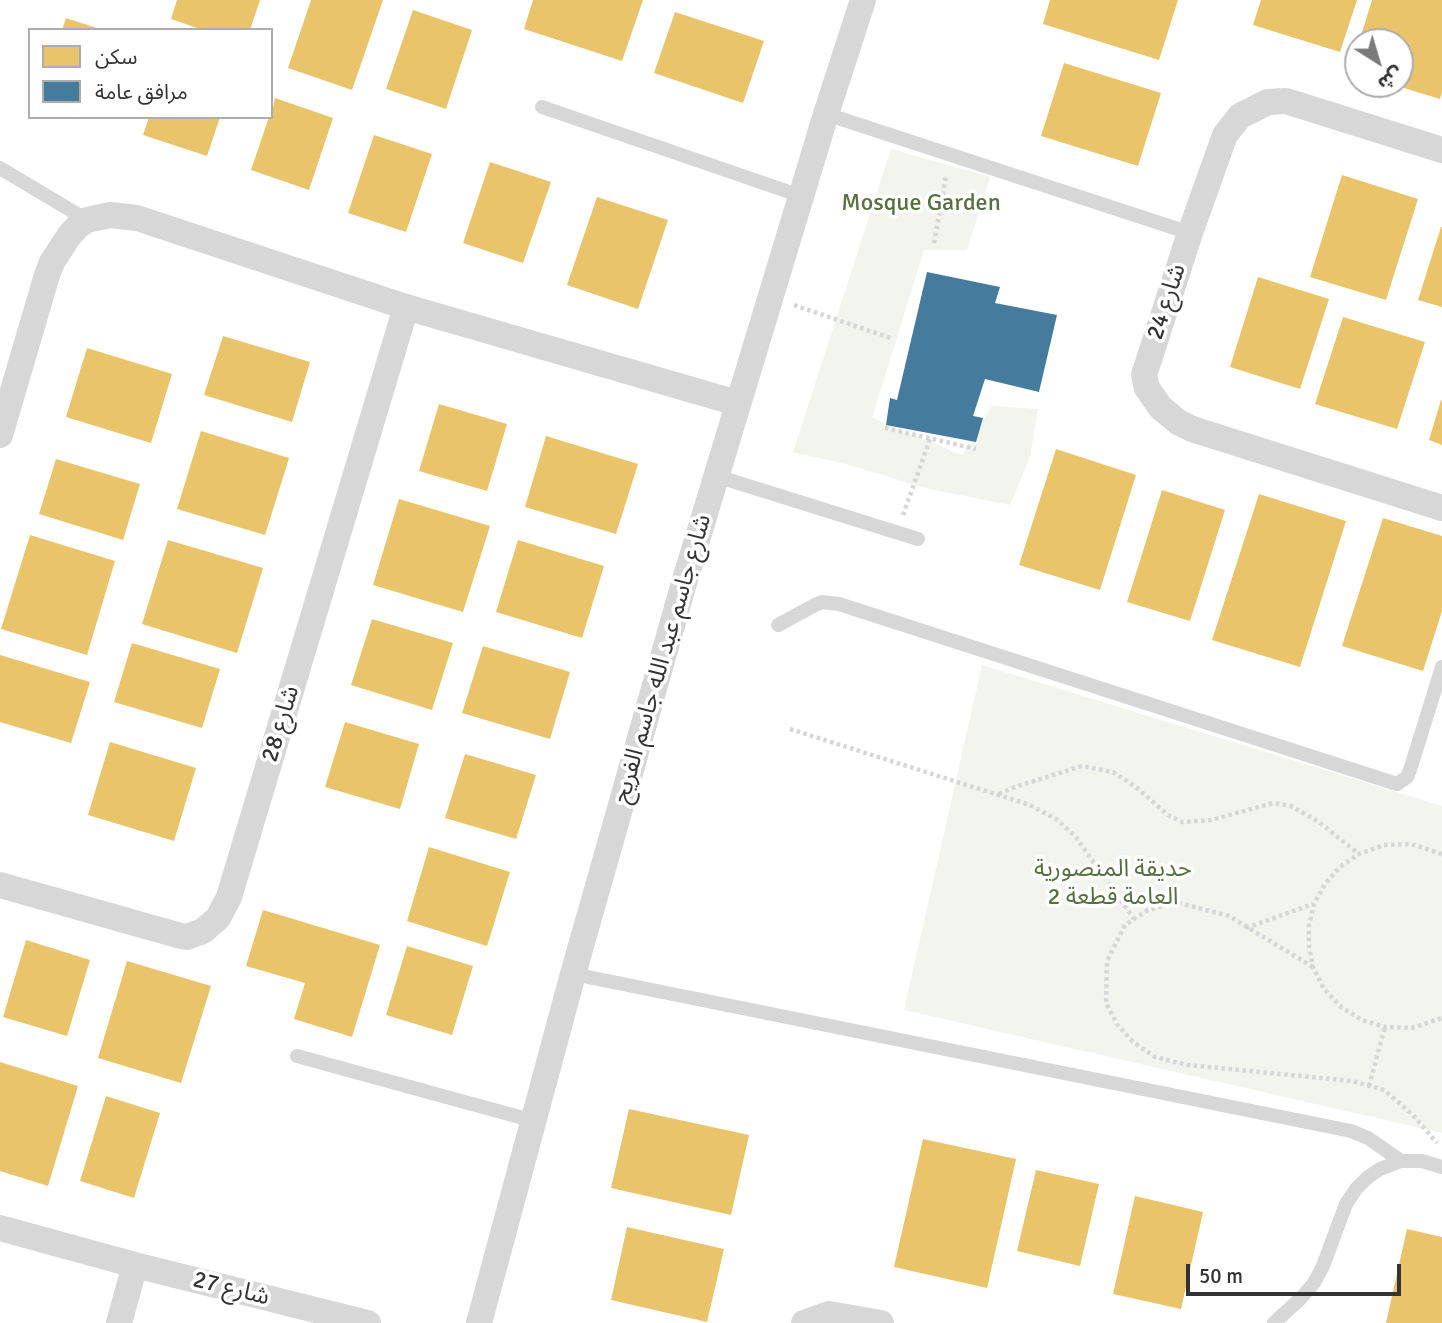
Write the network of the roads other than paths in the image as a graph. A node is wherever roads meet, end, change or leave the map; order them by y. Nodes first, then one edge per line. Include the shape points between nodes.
1 (863, 0) edge
2 (542, 107) dead end
3 (826, 114) junction
4 (1442, 150) edge
5 (0, 168) edge
6 (801, 196) junction
7 (87, 220) junction
8 (1190, 233) junction
9 (406, 307) junction
10 (737, 403) junction
11 (0, 435) edge
12 (716, 476) junction
13 (1442, 508) edge
14 (918, 539) dead end
15 (778, 625) dead end
16 (1442, 667) edge
17 (0, 885) edge
18 (573, 974) junction
19 (297, 1056) dead end
20 (534, 1121) junction
21 (1401, 1161) junction
22 (1442, 1167) edge
23 (0, 1228) edge
24 (135, 1265) junction
25 (119, 1323) edge
26 (368, 1323) edge
27 (479, 1323) edge
28 (804, 1323) edge
29 (881, 1323) edge
30 (1274, 1323) edge

1 - 3 street, شارع جاسم عبد الله جاسم الفريح
2 - 6 lane
3 - 6 street, شارع جاسم عبد الله جاسم الفريح
3 - 8 lane
4 - 8 street, شارع 24 via 1294,103 1268,102 1240,116 1225,135
5 - 7 lane
6 - 10 street, شارع جاسم عبد الله جاسم الفريح
7 - 9 street via 110,215 137,218
7 - 11 street via 69,236 47,275
8 - 13 street, شارع 24 via 1144,375 1160,407 1192,429
9 - 10 street
9 - 17 street, شارع 28 via 229,897 218,918 187,937
10 - 12 street, شارع جاسم عبد الله جاسم الفريح
12 - 14 lane
12 - 18 street, شارع جاسم عبد الله جاسم الفريح
15 - 16 lane via 822,602 839,604 1397,784 1410,770
18 - 20 street, شارع جاسم عبد الله جاسم الفريح
18 - 21 lane via 1351,1131
19 - 20 lane
20 - 27 street, شارع جاسم عبد الله جاسم الفريح
21 - 22 lane
21 - 30 lane via 1380,1169 1356,1189 1314,1283
23 - 24 street, شارع 27
24 - 25 street
24 - 26 street, شارع 27
28 - 29 street via 829,1314

